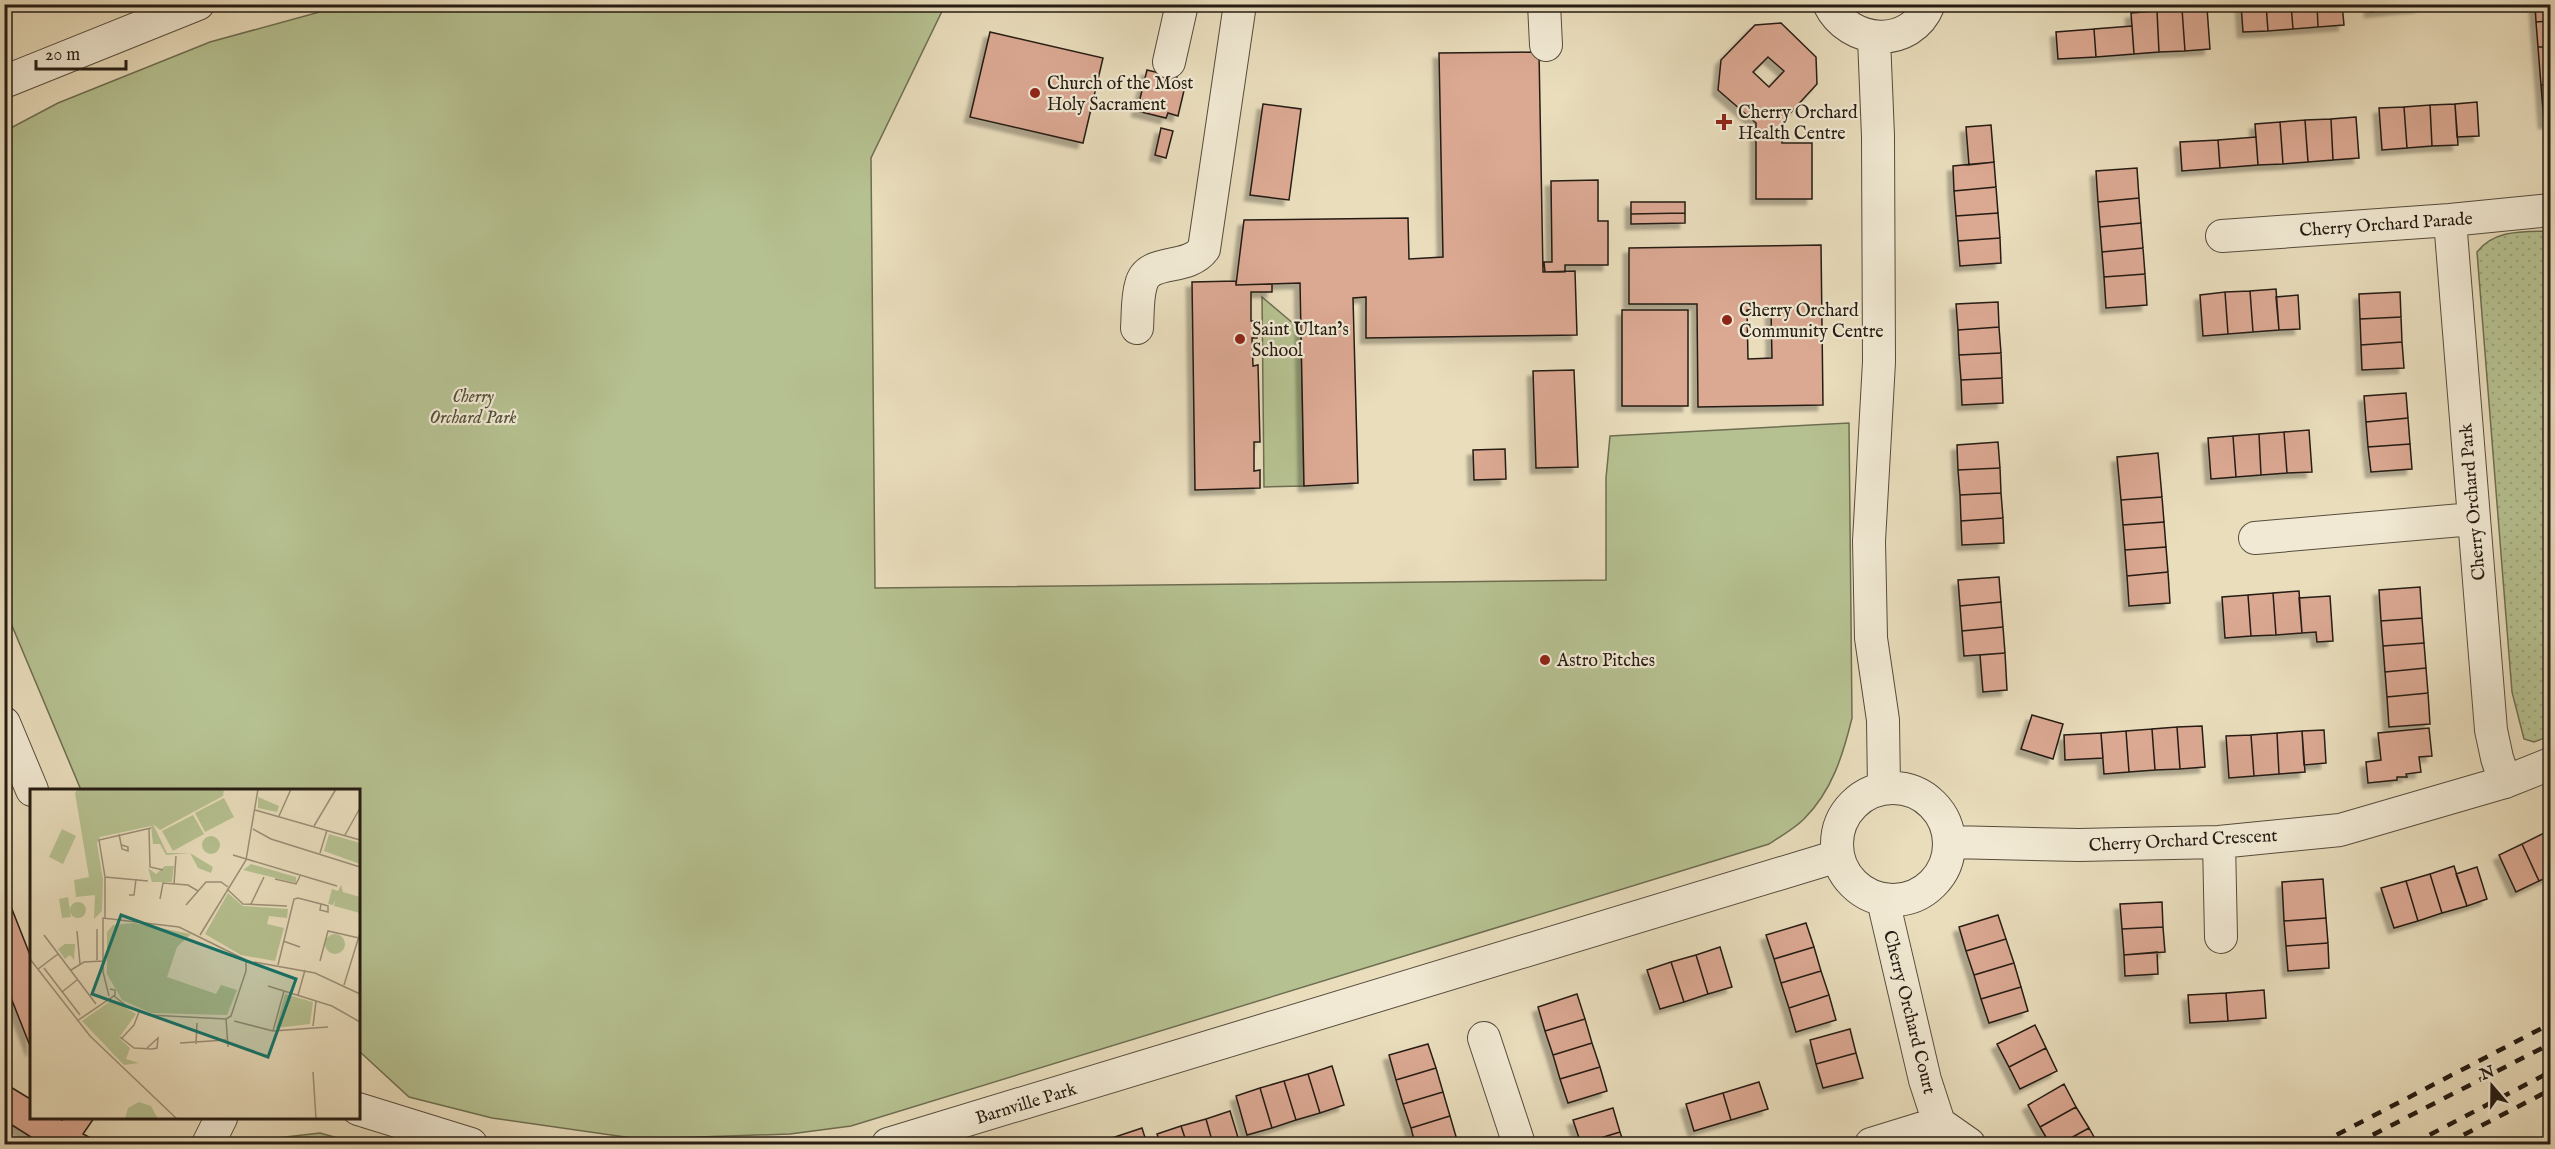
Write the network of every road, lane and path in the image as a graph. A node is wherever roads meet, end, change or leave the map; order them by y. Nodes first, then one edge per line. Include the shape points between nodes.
1 (198, 4) edge
2 (1182, 4) edge
3 (1240, 4) edge
4 (1544, 4) edge
5 (1828, 4) edge
6 (1929, 4) edge
7 (1874, 38) junction
8 (1546, 45) dead end
9 (1169, 62) dead end
10 (4, 82) edge
11 (2550, 210) edge
12 (2450, 220) junction
13 (2222, 236) dead end
14 (1137, 328) dead end
15 (2473, 519) junction
16 (2255, 538) dead end
17 (4, 723) edge
18 (2550, 764) edge
19 (2505, 782) junction
20 (1884, 788) junction
21 (32, 789) edge
22 (1950, 842) junction
23 (2218, 842) junction
24 (1838, 856) junction
25 (1883, 900) junction
26 (2221, 937) dead end
27 (1484, 1038) dead end
28 (360, 1110) edge
29 (220, 1119) edge
30 (1939, 1123) junction
31 (208, 1144) edge
32 (471, 1144) edge
33 (888, 1144) edge
34 (1519, 1144) edge
35 (1871, 1144) edge
36 (1969, 1144) edge

1 - 10 street
2 - 9 street
3 - 14 street via 1204,249 1193,260 1150,270 1144,276
4 - 8 street
5 - 7 street via 1834,16 1851,30
6 - 7 street via 1914,25
7 - 20 street via 1879,362 1870,552 1871,638 1883,720
11 - 12 street, Cherry Orchard Parade
12 - 13 street, Cherry Orchard Parade
12 - 15 street, Cherry Orchard Park
15 - 16 street
15 - 19 street, Cherry Orchard Park via 2491,730
17 - 21 street
18 - 19 street, Cherry Orchard Crescent
19 - 23 street, Cherry Orchard Crescent via 2340,830
20 - 22 street via 1921,795 1936,807 1946,823
20 - 24 street via 1852,805 1837,838
22 - 23 street, Cherry Orchard Crescent
22 - 25 street via 1941,874 1930,887 1916,896
23 - 26 street
24 - 25 street via 1854,885
24 - 33 street, Barnville Park
25 - 30 street, Cherry Orchard Court via 1925,1080
27 - 34 street
28 - 32 street
29 - 31 street
30 - 35 street
30 - 36 street

